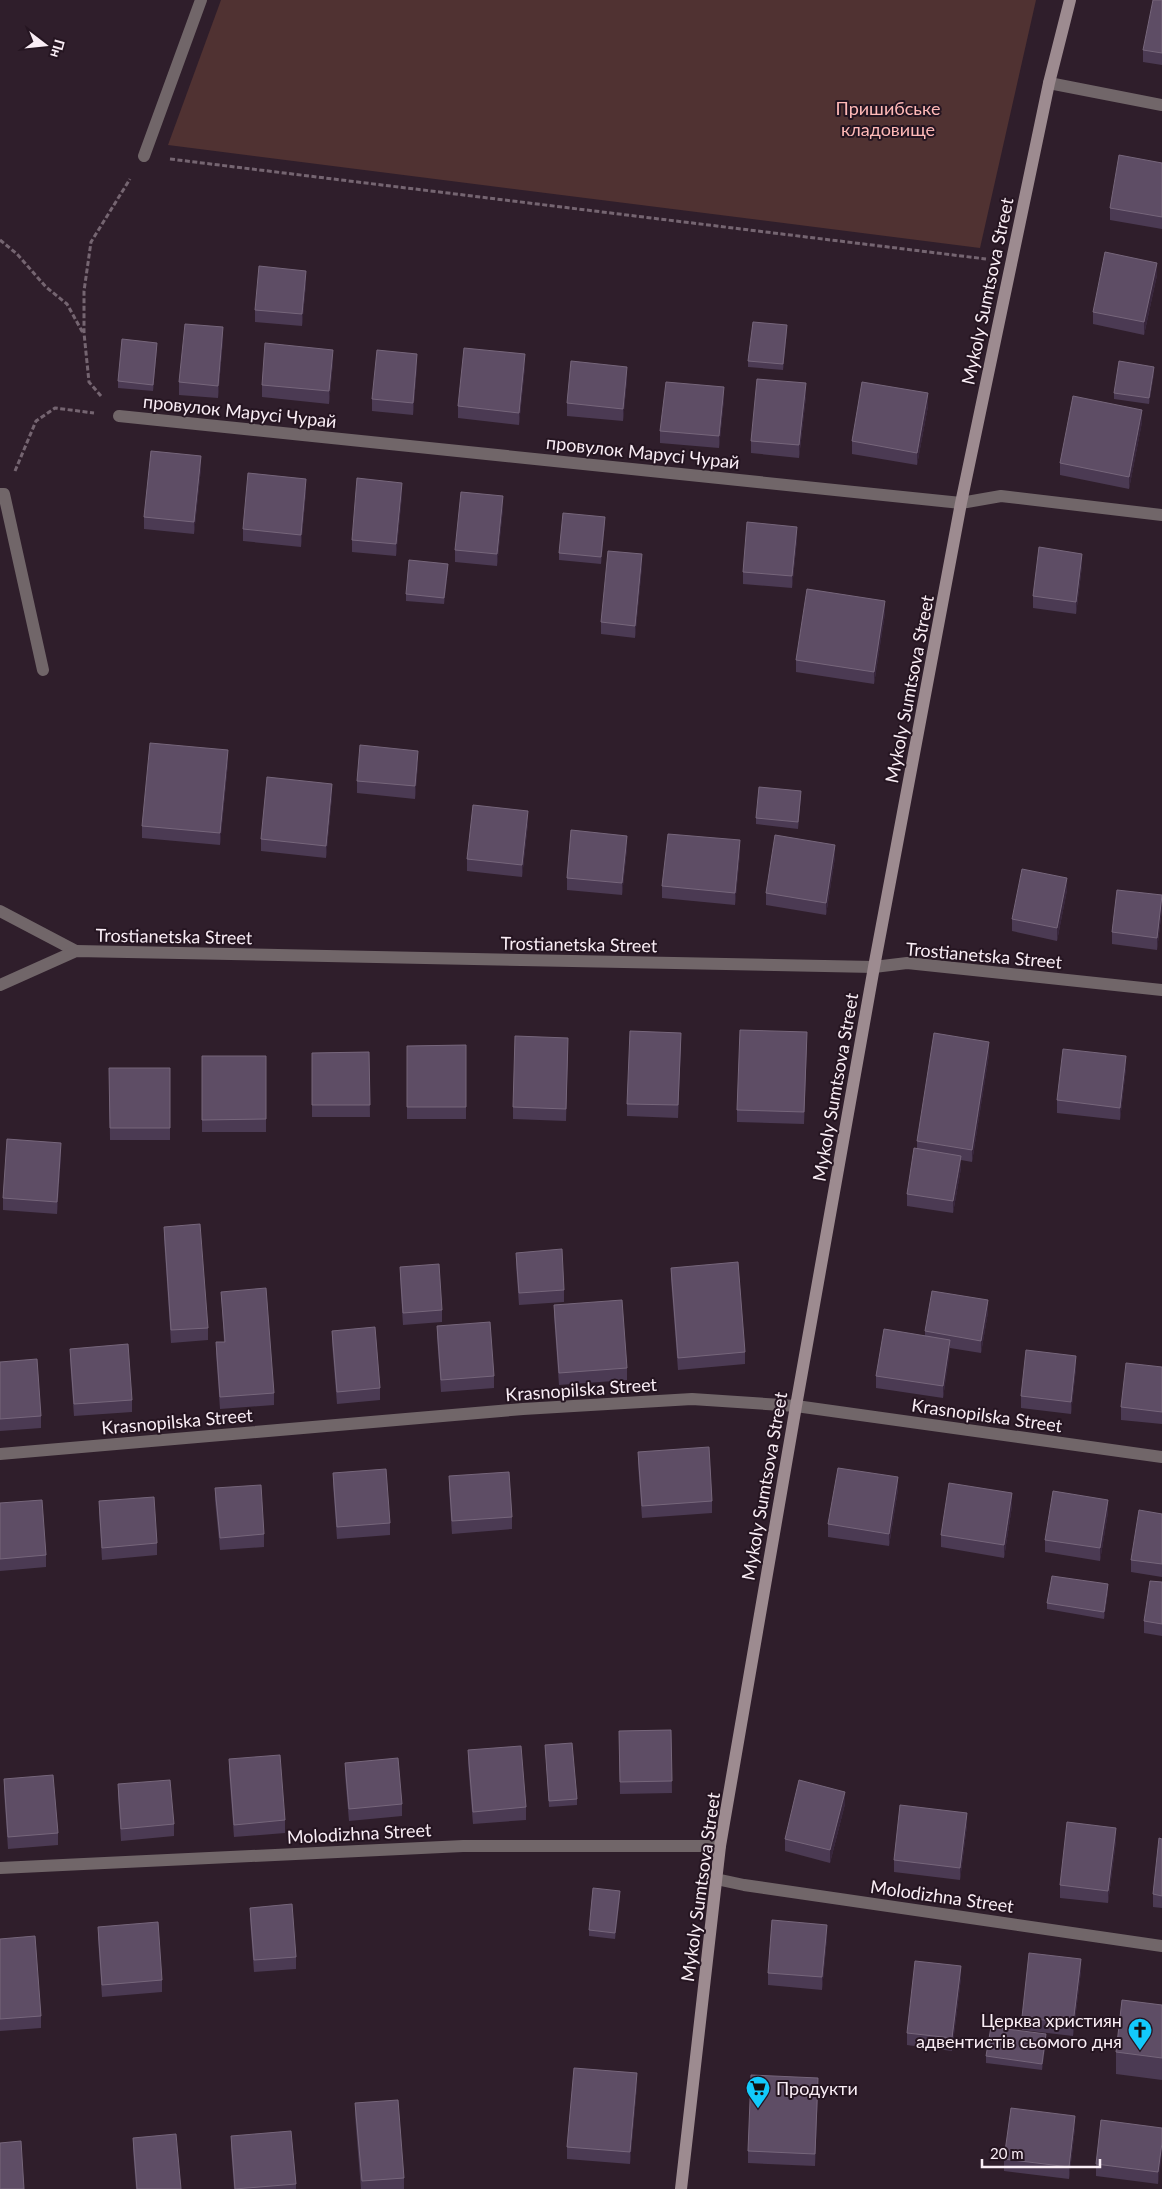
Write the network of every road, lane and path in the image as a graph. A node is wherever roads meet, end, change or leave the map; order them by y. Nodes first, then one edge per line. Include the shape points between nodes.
1 (201, 0) edge
2 (1070, 0) edge
3 (1049, 83) junction
4 (1162, 105) edge
5 (144, 156) junction
6 (0, 240) edge
7 (1011, 262) junction
8 (84, 334) junction
9 (119, 416) junction
10 (2, 494) edge
11 (961, 503) junction
12 (1162, 515) edge
13 (43, 670) dead end
14 (0, 911) edge
15 (76, 951) junction
16 (874, 967) junction
17 (0, 985) edge
18 (1162, 990) edge
19 (796, 1406) junction
20 (0, 1454) edge
21 (1162, 1457) edge
22 (720, 1846) junction
23 (0, 1868) edge
24 (716, 1879) junction
25 (1162, 1946) edge
26 (681, 2189) edge

1 - 5 street
2 - 3 street, Mykoly Sumtsova Street
3 - 4 street
3 - 7 street, Mykoly Sumtsova Street
5 - 7 path
5 - 8 path via 91,242 84,291
6 - 8 path via 46,287 68,304
7 - 11 street, Mykoly Sumtsova Street
8 - 9 path via 89,382
9 - 10 path via 55,408 36,421
9 - 11 street, провулок Марусі Чурай
10 - 13 street
11 - 12 street, провулок Марусі Чурай via 1001,496
11 - 16 street, Mykoly Sumtsova Street
14 - 15 street
15 - 16 street, Trostianetska Street
15 - 17 street, Trostianetska Street
16 - 18 street, Trostianetska Street via 907,963
16 - 19 street, Mykoly Sumtsova Street
19 - 20 street, Krasnopilska Street via 692,1399 523,1409
19 - 21 street, Krasnopilska Street
19 - 22 street, Mykoly Sumtsova Street
22 - 23 street, Molodizhna Street via 464,1846
22 - 24 street, Mykoly Sumtsova Street
24 - 25 street, Molodizhna Street
24 - 26 street, Mykoly Sumtsova Street

